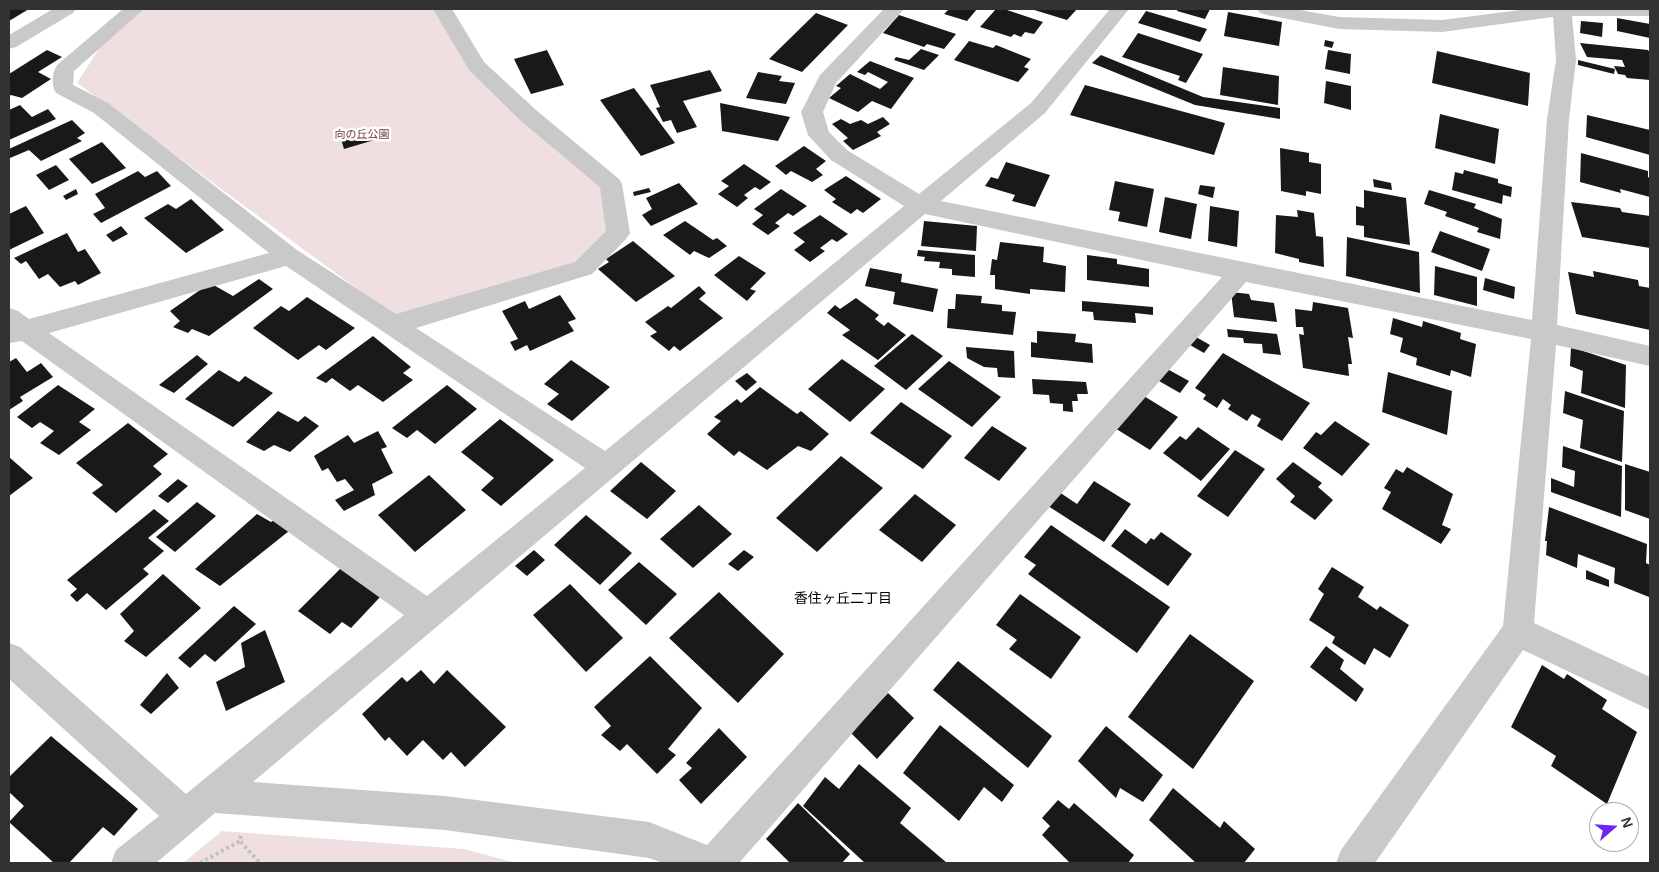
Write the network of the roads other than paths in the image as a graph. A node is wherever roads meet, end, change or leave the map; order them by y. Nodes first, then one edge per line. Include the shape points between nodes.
1 (66, 9) edge
2 (134, 9) edge
3 (442, 9) edge
4 (894, 9) edge
5 (1120, 9) edge
6 (1267, 9) edge
7 (1562, 10) edge
8 (1650, 10) edge
9 (9, 43) edge
10 (919, 205) junction
11 (289, 256) junction
12 (1241, 272) junction
13 (394, 325) junction
14 (14, 327) edge
15 (1544, 332) junction
16 (1650, 356) edge
17 (606, 467) junction
18 (427, 614) junction
19 (1518, 631) junction
20 (9, 658) edge
21 (1650, 694) edge
22 (213, 796) junction
23 (186, 817) junction
24 (129, 863) edge
25 (706, 863) edge
26 (715, 863) edge
27 (1354, 863) edge

1 - 9 street
2 - 11 street via 64,69 63,88 101,108
3 - 13 street via 476,66 528,115 611,184 618,233 583,268
4 - 10 street via 827,80 812,112 819,135 839,155
5 - 10 street via 1038,108
6 - 7 street via 1339,23 1442,26
7 - 8 street
7 - 15 street via 1566,60 1558,119
10 - 12 street
10 - 17 street
11 - 13 street
11 - 14 street
12 - 15 street
12 - 26 street
13 - 17 street
14 - 18 street
15 - 16 street
15 - 19 street
17 - 18 street
18 - 22 street
19 - 21 street
19 - 27 street
20 - 23 street
22 - 23 street
22 - 25 street via 445,813 649,840
23 - 24 street

